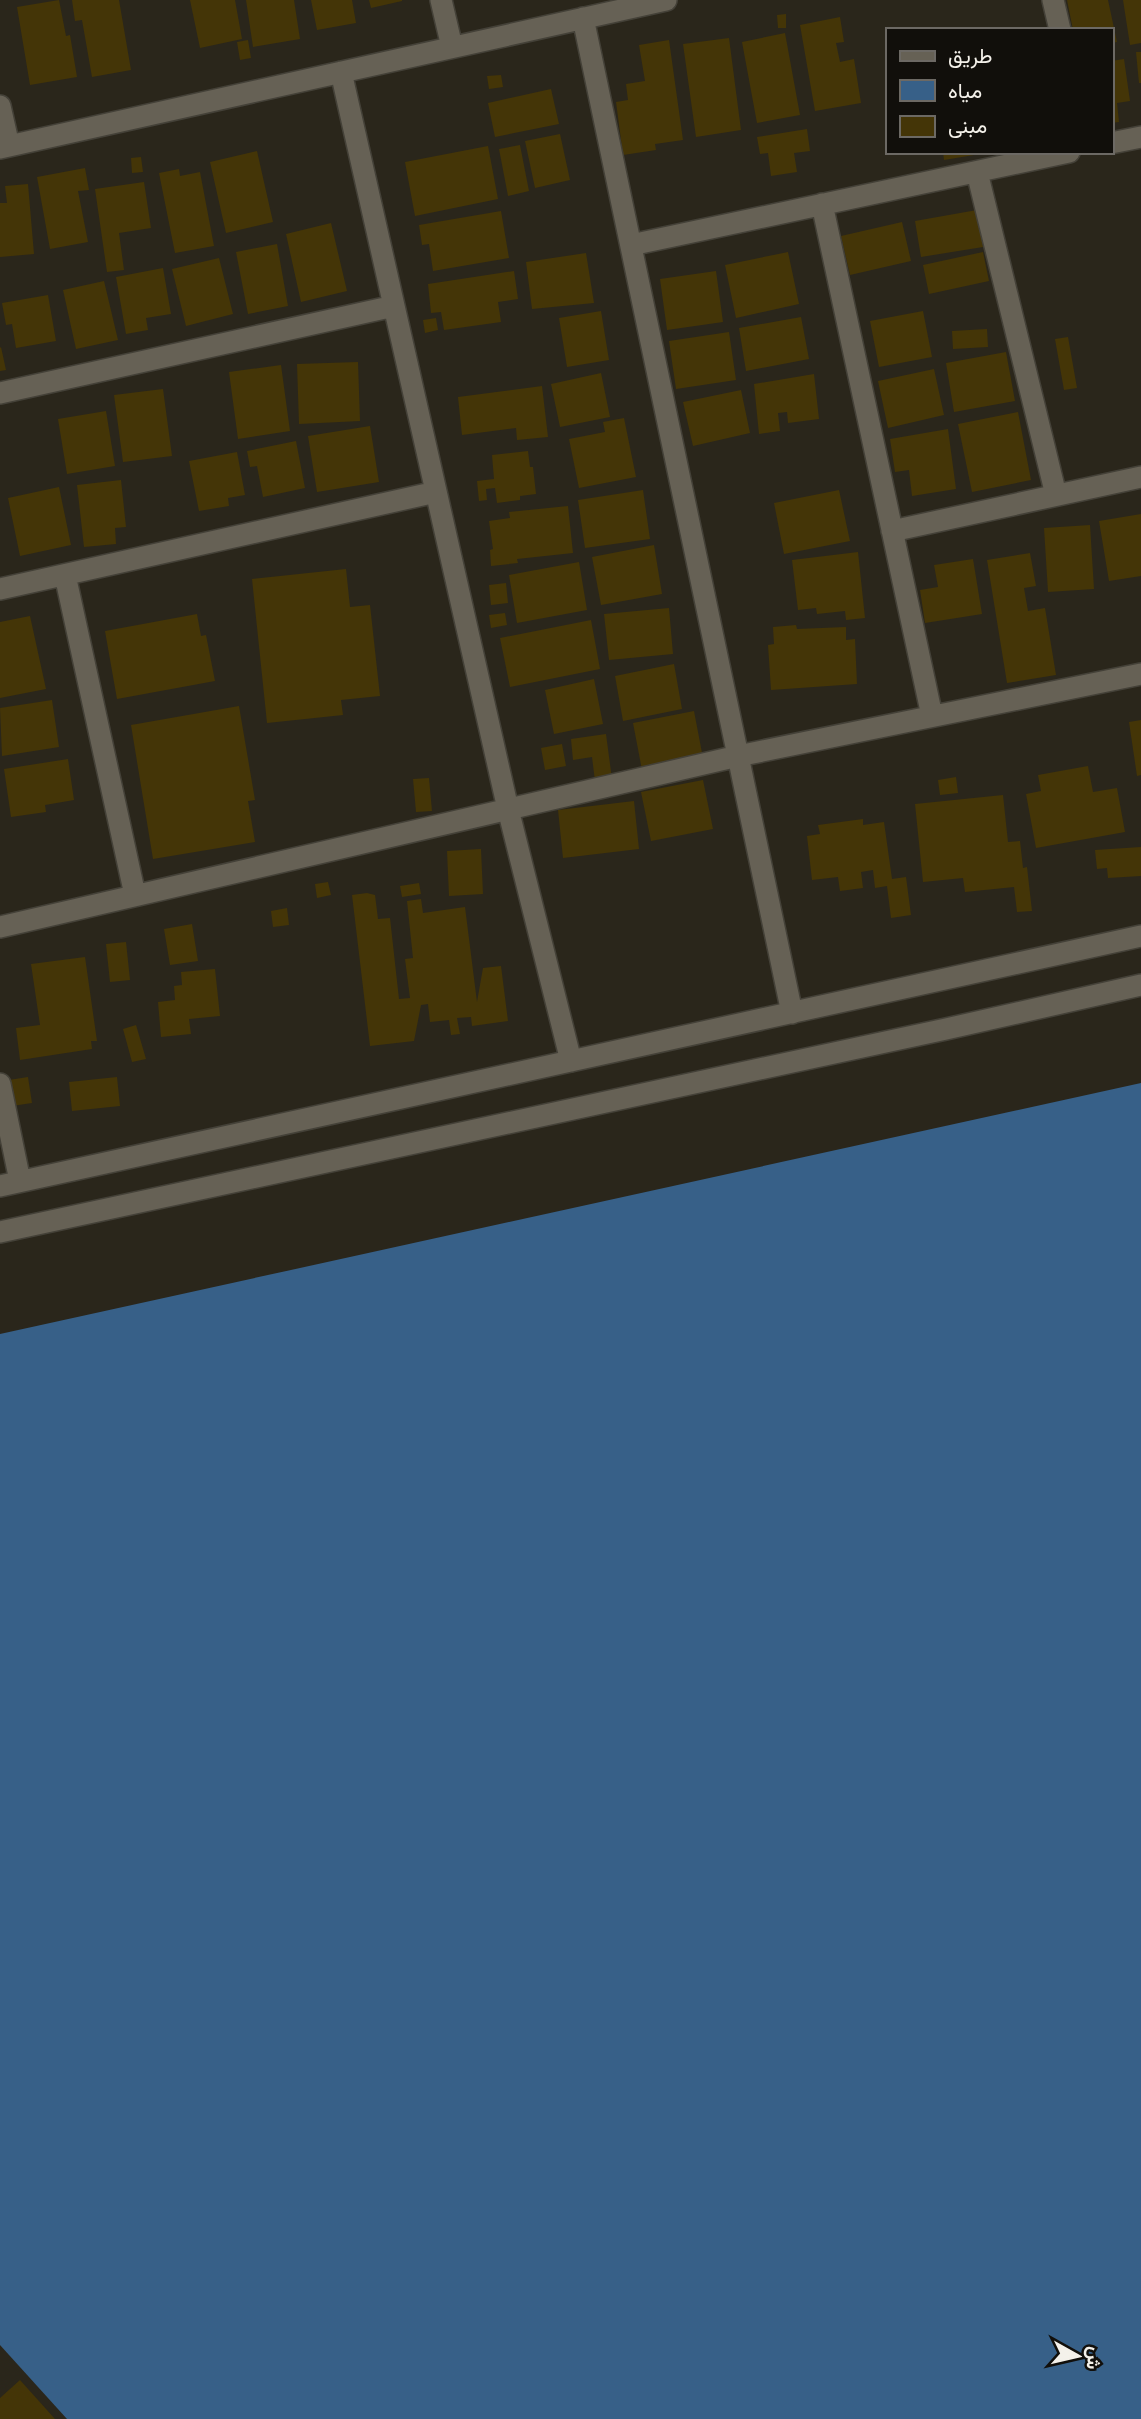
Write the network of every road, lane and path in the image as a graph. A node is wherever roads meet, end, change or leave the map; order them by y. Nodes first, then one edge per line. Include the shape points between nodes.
1 (441, 0) edge
2 (666, 0) edge
3 (1053, 0) edge
4 (583, 18) junction
5 (1060, 28) edge
6 (452, 47) junction
7 (341, 72) junction
8 (0, 106) edge
9 (1141, 137) edge
10 (1113, 143) edge
11 (4, 147) edge
12 (1060, 154) edge
13 (977, 172) junction
14 (822, 204) junction
15 (631, 245) junction
16 (394, 306) junction
17 (0, 393) edge
18 (1141, 477) edge
19 (436, 492) junction
20 (1056, 495) junction
21 (892, 531) junction
22 (65, 575) junction
23 (0, 589) edge
24 (1141, 674) edge
25 (932, 716) junction
26 (738, 755) junction
27 (508, 809) junction
28 (135, 895) junction
29 (0, 927) edge
30 (1141, 936) edge
31 (1141, 985) edge
32 (792, 1013) junction
33 (571, 1062) junction
34 (0, 1084) edge
35 (10, 1184) edge
36 (0, 1232) edge

1 - 6 street
2 - 4 street
3 - 5 street
4 - 6 street
4 - 15 street
6 - 7 street
7 - 11 street
7 - 16 street
8 - 11 street
9 - 10 street
12 - 13 street
13 - 14 street
13 - 20 street
14 - 15 street
14 - 21 street
15 - 26 street
16 - 17 street
16 - 19 street
18 - 20 street
19 - 22 street
19 - 27 street
20 - 21 street
21 - 25 street
22 - 23 street
22 - 28 street
24 - 25 street
25 - 26 street
26 - 27 street
26 - 32 street
27 - 28 street
27 - 33 street
28 - 29 street
30 - 32 street
31 - 36 street
32 - 33 street
33 - 35 street
34 - 35 street

